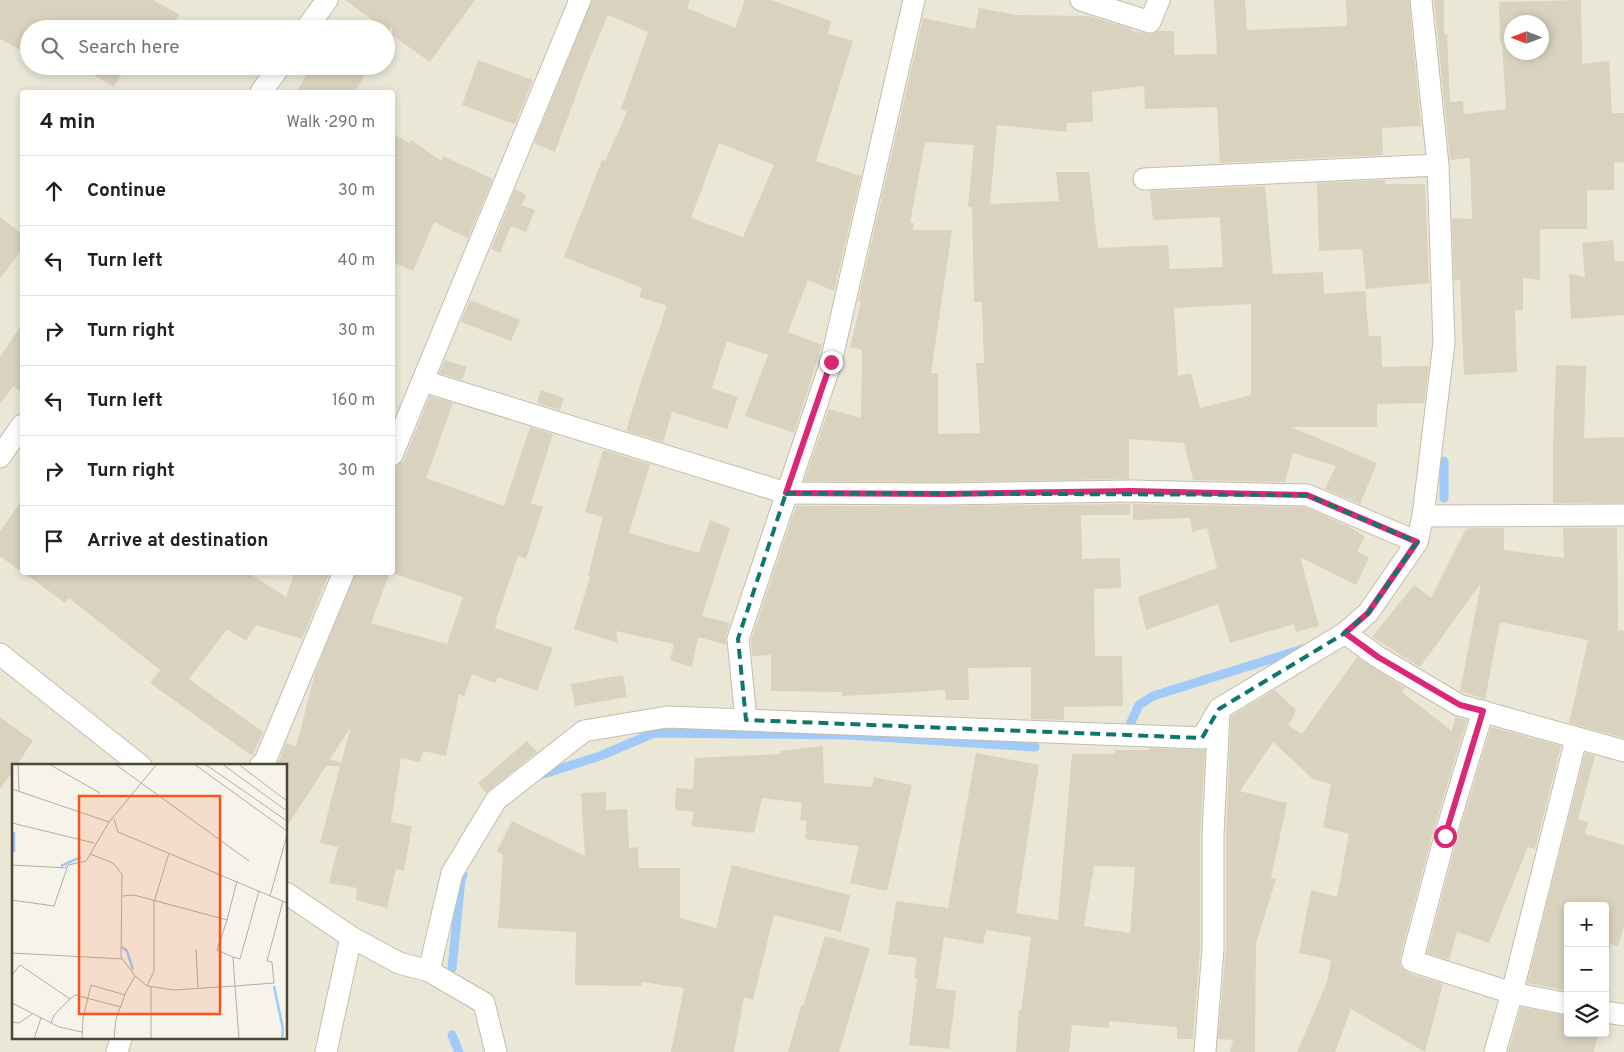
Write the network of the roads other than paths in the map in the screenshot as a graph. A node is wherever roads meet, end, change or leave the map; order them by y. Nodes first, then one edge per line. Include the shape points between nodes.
1 (327, 0) edge
2 (580, 0) edge
3 (914, 0) edge
4 (1081, 0) edge
5 (1159, 0) edge
6 (1421, 0) edge
7 (313, 20) edge
8 (273, 75) edge
9 (262, 90) edge
10 (1438, 166) junction
11 (1144, 179) dead end
12 (423, 381) junction
13 (20, 429) edge
14 (395, 448) edge
15 (0, 457) edge
16 (786, 493) junction
17 (1624, 515) edge
18 (1424, 516) junction
19 (1417, 542) junction
20 (343, 575) edge
21 (1345, 633) junction
22 (0, 654) edge
23 (1219, 709) junction
24 (1483, 711) junction
25 (746, 720) junction
26 (1576, 738) junction
27 (1624, 751) edge
28 (138, 764) edge
29 (262, 764) edge
30 (288, 895) edge
31 (351, 937) junction
32 (429, 971) junction
33 (1512, 993) junction
34 (1564, 1003) edge
35 (1609, 1013) edge
36 (1624, 1015) edge
37 (120, 1040) edge
38 (116, 1052) edge
39 (326, 1052) edge
40 (496, 1052) edge
41 (1206, 1052) edge
42 (1495, 1052) edge

1 - 7 street
2 - 12 street
3 - 16 street via 831,362
4 - 5 street via 1150,22
6 - 10 street
8 - 9 street
10 - 11 street
10 - 18 street via 1444,343
12 - 14 street
12 - 16 street
13 - 15 street
16 - 19 street via 1131,491 1307,495
16 - 25 street via 738,639
17 - 18 street
18 - 19 street
19 - 21 street via 1368,613
20 - 29 street
21 - 23 street
21 - 24 street via 1378,657 1460,705
22 - 28 street
23 - 25 street via 1202,738
23 - 41 street via 1213,834 1213,948
24 - 26 street
24 - 33 street via 1412,961
25 - 32 street via 668,717 584,731 496,800 452,873
26 - 27 street
26 - 33 street
30 - 31 street
31 - 32 street via 399,963
31 - 39 street
32 - 40 street via 484,1003
33 - 34 street
33 - 42 street
35 - 36 street
37 - 38 street

